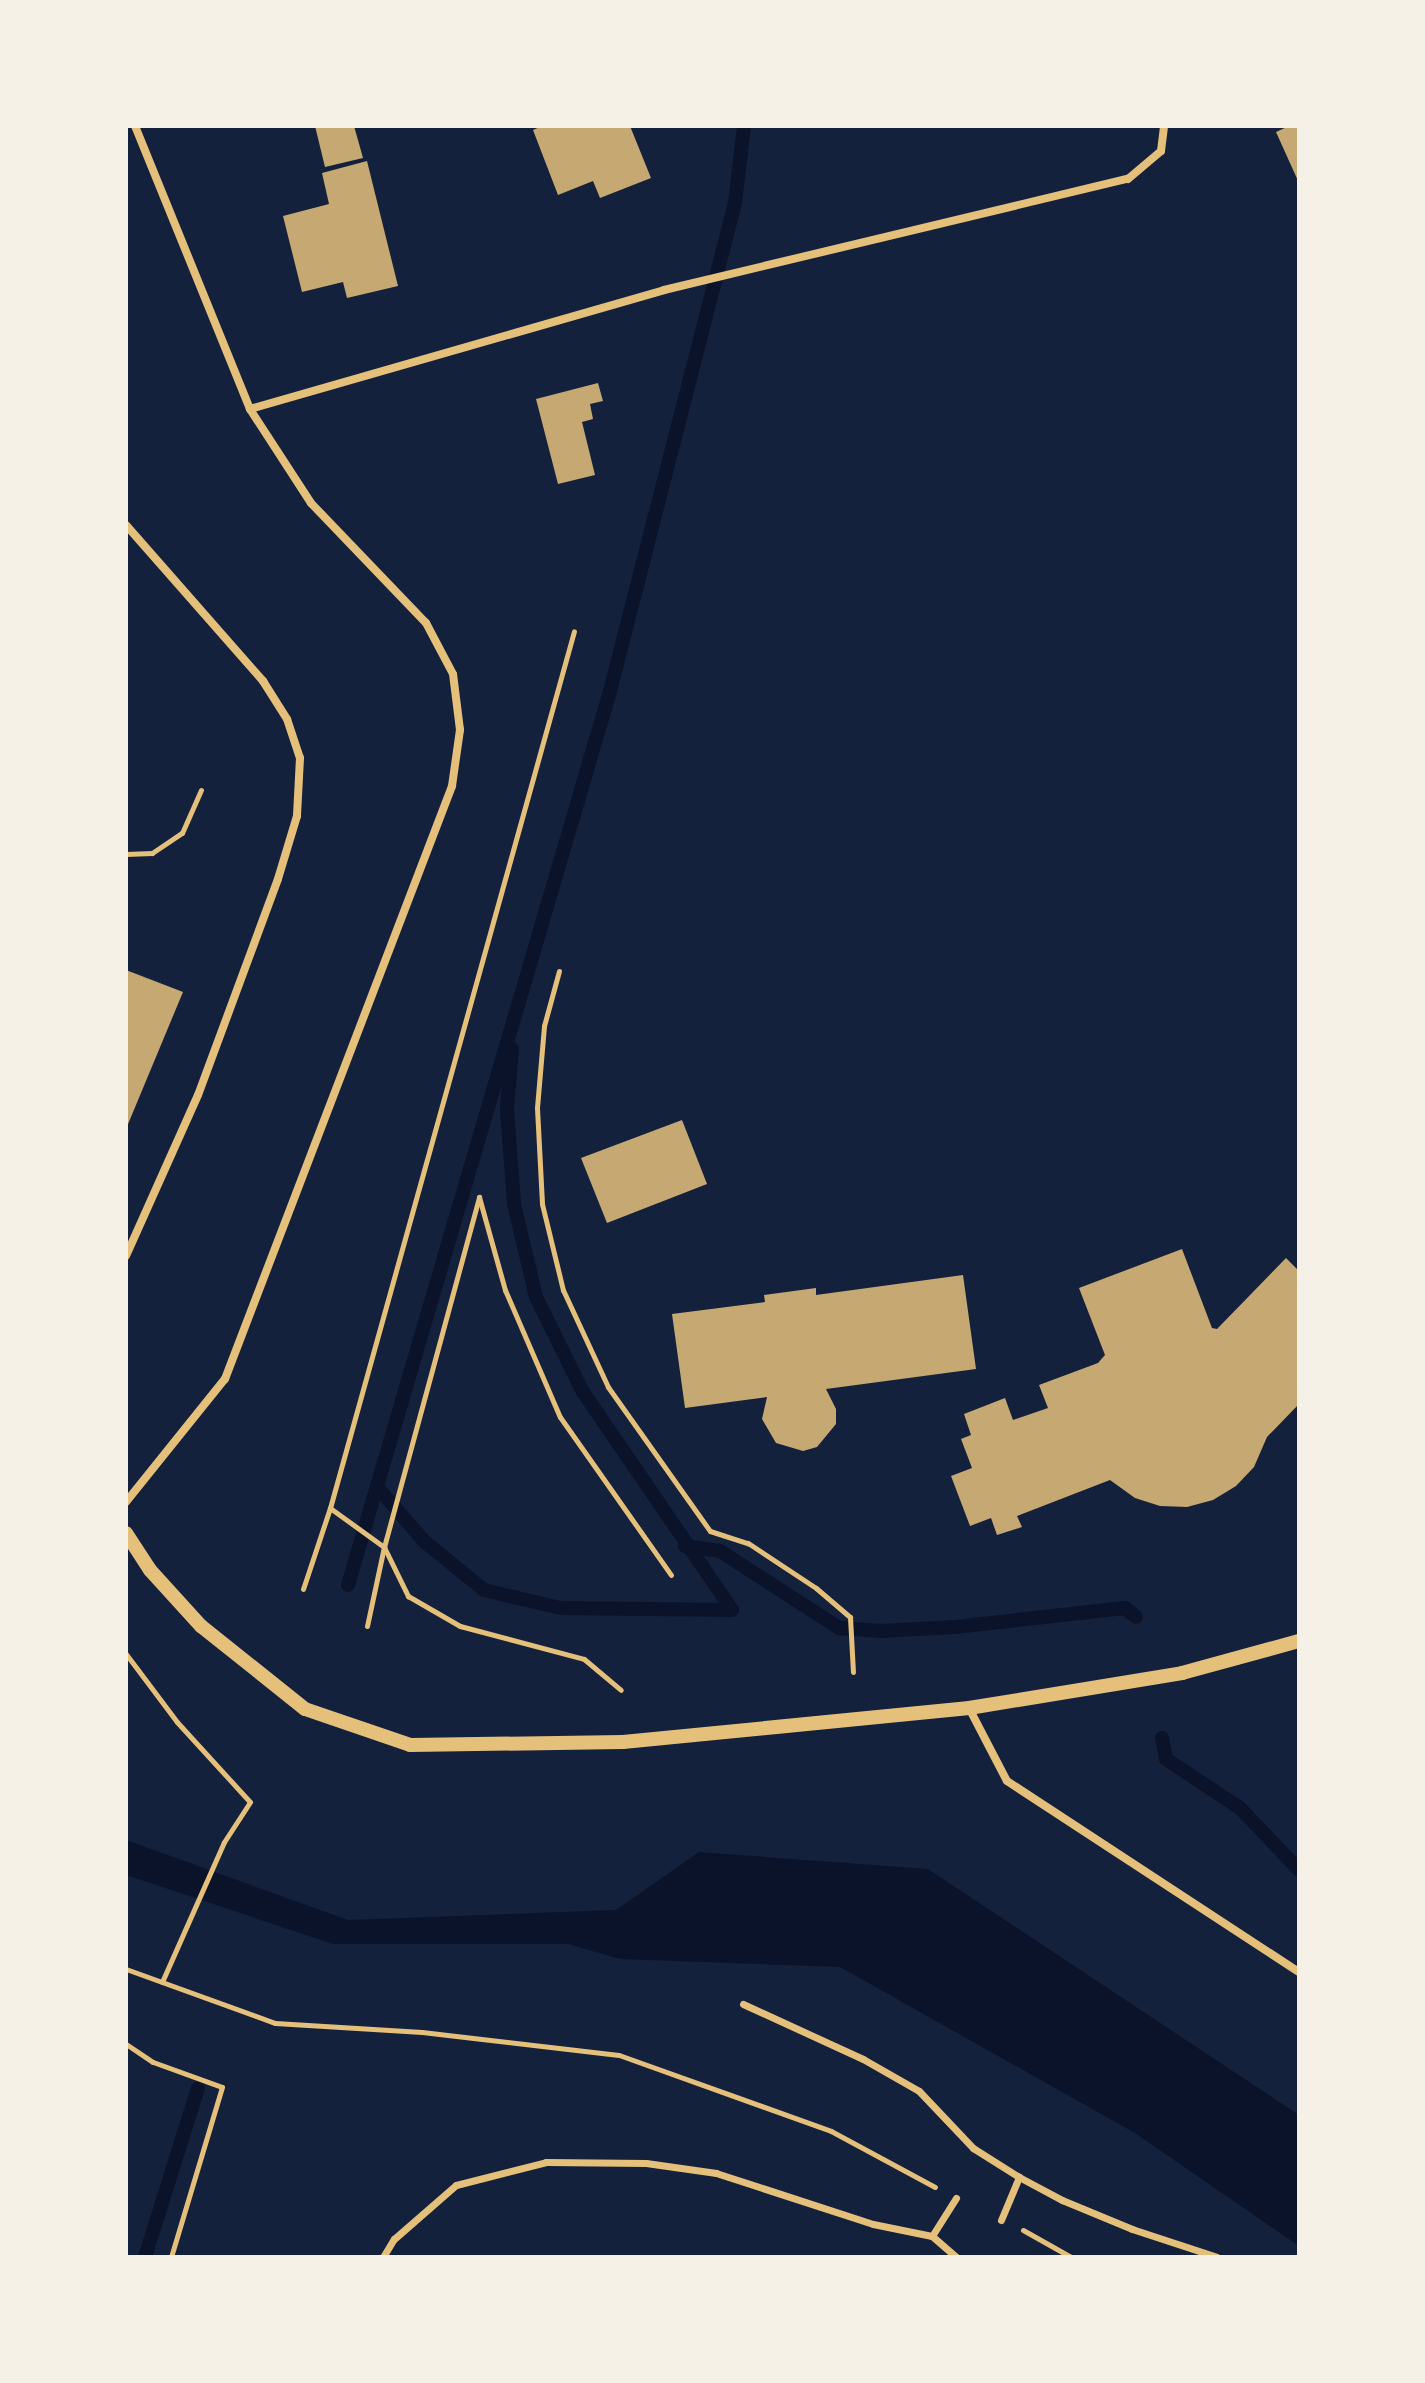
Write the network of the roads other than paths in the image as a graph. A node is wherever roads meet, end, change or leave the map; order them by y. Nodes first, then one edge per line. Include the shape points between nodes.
1 (135, 126) edge
2 (1164, 126) edge
3 (250, 409) junction
4 (126, 525) edge
5 (126, 1256) edge
6 (126, 1502) edge
7 (126, 1533) edge
8 (1299, 1641) edge
9 (969, 1708) junction
10 (1299, 1972) edge
11 (743, 2004) dead end
12 (1019, 2177) junction
13 (956, 2198) road end
14 (1001, 2220) dead end
15 (932, 2236) junction
16 (383, 2257) edge
17 (956, 2257) edge
18 (1217, 2257) edge

1 - 3 street
2 - 3 street via 1161,151 1128,179 664,290
3 - 6 street via 311,503 426,623 453,674 460,730 452,786 225,1379
4 - 5 street via 263,681 287,719 300,758 297,816 278,879 198,1095
7 - 9 street via 150,1570 201,1626 305,1709 410,1745 623,1742
8 - 9 street via 1182,1673
9 - 10 street via 1007,1781
11 - 12 street via 919,2091 973,2148
12 - 14 street
12 - 18 street via 1104,2217
13 - 15 street
15 - 16 street via 873,2224 716,2173 646,2163 546,2162 456,2185 394,2239
15 - 17 street

